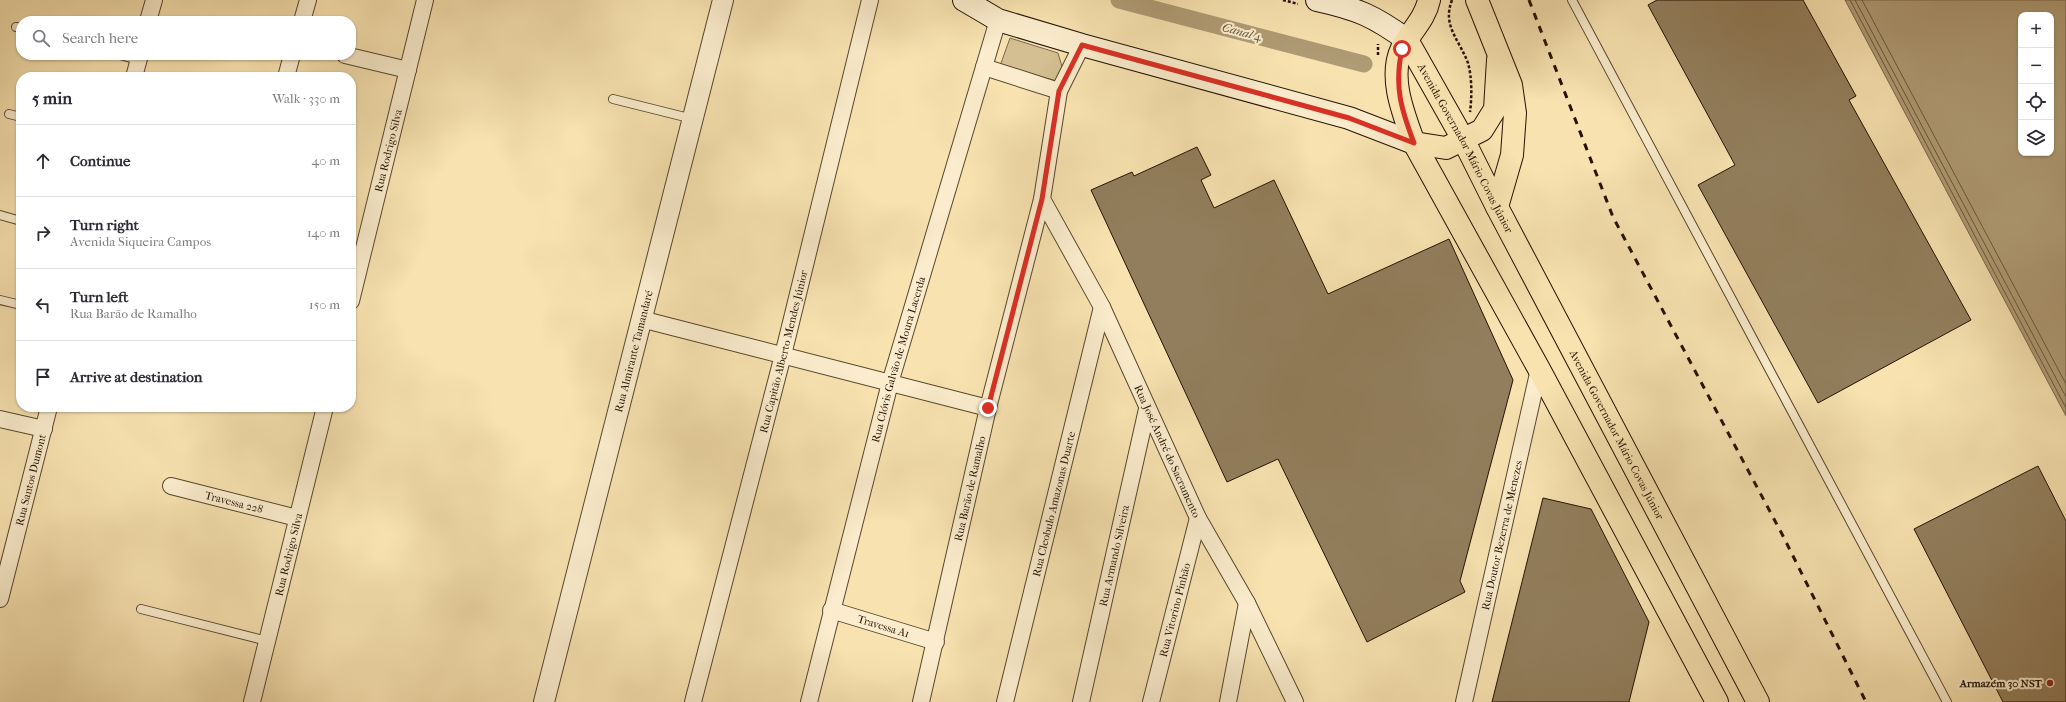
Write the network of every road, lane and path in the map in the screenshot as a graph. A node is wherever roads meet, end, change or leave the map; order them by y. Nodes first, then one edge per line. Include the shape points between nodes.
1 (154, 0) edge
2 (308, 0) edge
3 (425, 0) edge
4 (723, 0) edge
5 (870, 0) edge
6 (964, 0) edge
7 (1283, 0) edge
8 (1429, 0) edge
9 (1452, 0) edge
10 (1477, 0) edge
11 (1572, 0) edge
12 (1311, 3) edge
13 (149, 16) edge
14 (303, 16) edge
15 (998, 20) junction
16 (1376, 37) dead end
17 (1407, 40) junction
18 (1082, 45) junction
19 (1499, 53) junction
20 (356, 58) edge
21 (138, 60) edge
22 (291, 60) edge
23 (1378, 63) dead end
24 (984, 67) junction
25 (408, 70) junction
26 (135, 72) edge
27 (287, 72) edge
28 (1059, 91) junction
29 (613, 99) dead end
30 (9, 114) dead end
31 (16, 116) edge
32 (692, 119) junction
33 (1460, 135) junction
34 (1414, 143) junction
35 (1042, 199) junction
36 (1497, 207) junction
37 (0, 215) edge
38 (16, 220) edge
39 (356, 282) edge
40 (0, 300) edge
41 (16, 304) edge
42 (1102, 307) junction
43 (641, 319) junction
44 (783, 355) junction
45 (1539, 369) junction
46 (890, 382) junction
47 (988, 408) junction
48 (1147, 409) junction
49 (48, 412) edge
50 (324, 412) edge
51 (0, 419) edge
52 (44, 429) junction
53 (171, 486) dead end
54 (297, 518) junction
55 (1198, 518) junction
56 (0, 599) edge
57 (1247, 603) junction
58 (141, 609) dead end
59 (831, 610) junction
60 (267, 641) junction
61 (936, 642) junction
62 (252, 702) edge
63 (544, 702) edge
64 (693, 702) edge
65 (809, 702) edge
66 (921, 702) edge
67 (1005, 702) edge
68 (1081, 702) edge
69 (1151, 702) edge
70 (1228, 702) edge
71 (1295, 702) edge
72 (1464, 702) edge
73 (1717, 702) edge
74 (1758, 702) edge
75 (1947, 702) edge

1 - 13 street
2 - 14 street
3 - 25 street, Rua Rodrigo Silva
4 - 32 street, Rua Almirante Tamandaré
5 - 44 street, Rua Capitão Alberto Mendes Júnior
6 - 15 main road
7 - 12 path
8 - 17 main road via 1420,23
9 - 33 path via 1448,11 1449,23 1468,64 1472,99 1469,121
10 - 19 main road
11 - 75 lane
12 - 17 main road via 1355,9 1381,21
15 - 18 main road
15 - 24 street, Rua Clóvis Galvão de Moura Lacerda
16 - 23 path via 1379,42
17 - 33 main road, Avenida Governador Mário Covas Júnior
17 - 34 main road via 1402,49 1397,82 1403,114
18 - 28 street, Rua Barão de Ramalho
18 - 34 main road via 1349,118
19 - 33 main road via 1495,109 1482,130
19 - 36 main road via 1511,85 1515,113 1512,155
20 - 25 street
21 - 26 street
22 - 27 street
24 - 28 street
24 - 46 street, Rua Clóvis Galvão de Moura Lacerda
25 - 39 street, Rua Rodrigo Silva
28 - 35 street, Rua Barão de Ramalho
29 - 32 lane
30 - 31 lane
32 - 43 street, Rua Almirante Tamandaré
33 - 34 main road via 1446,148
33 - 36 main road, Avenida Governador Mário Covas Júnior
34 - 45 main road
35 - 42 street, Rua José André do Sacramento
35 - 47 street, Rua Barão de Ramalho
36 - 74 main road, Avenida Governador Mário Covas Júnior
37 - 38 lane
40 - 41 lane
42 - 48 street, Rua José André do Sacramento
42 - 67 street, Rua Cleobulo Amazonas Duarte
43 - 44 street
43 - 63 street, Rua Almirante Tamandaré
44 - 46 street
44 - 64 street, Rua Capitão Alberto Mendes Júnior
45 - 72 street, Rua Doutor Bezerra de Menezes
45 - 73 main road
46 - 47 street
46 - 59 street, Rua Clóvis Galvão de Moura Lacerda
47 - 61 street, Rua Barão de Ramalho
48 - 55 street, Rua José André do Sacramento
48 - 68 street, Rua Armando Silveira
49 - 52 street, Rua Santos Dumont
50 - 54 street, Rua Rodrigo Silva
51 - 52 street
52 - 56 street, Rua Santos Dumont
53 - 54 street, Travessa 228
54 - 60 street, Rua Rodrigo Silva
55 - 57 street, Rua José André do Sacramento
55 - 69 street, Rua Vitorino Pinhão
57 - 70 street
57 - 71 street, Rua José André do Sacramento
58 - 60 lane
59 - 61 street, Travessa A1
59 - 65 street, Rua Clóvis Galvão de Moura Lacerda
60 - 62 street, Rua Rodrigo Silva
61 - 66 street, Rua Barão de Ramalho

